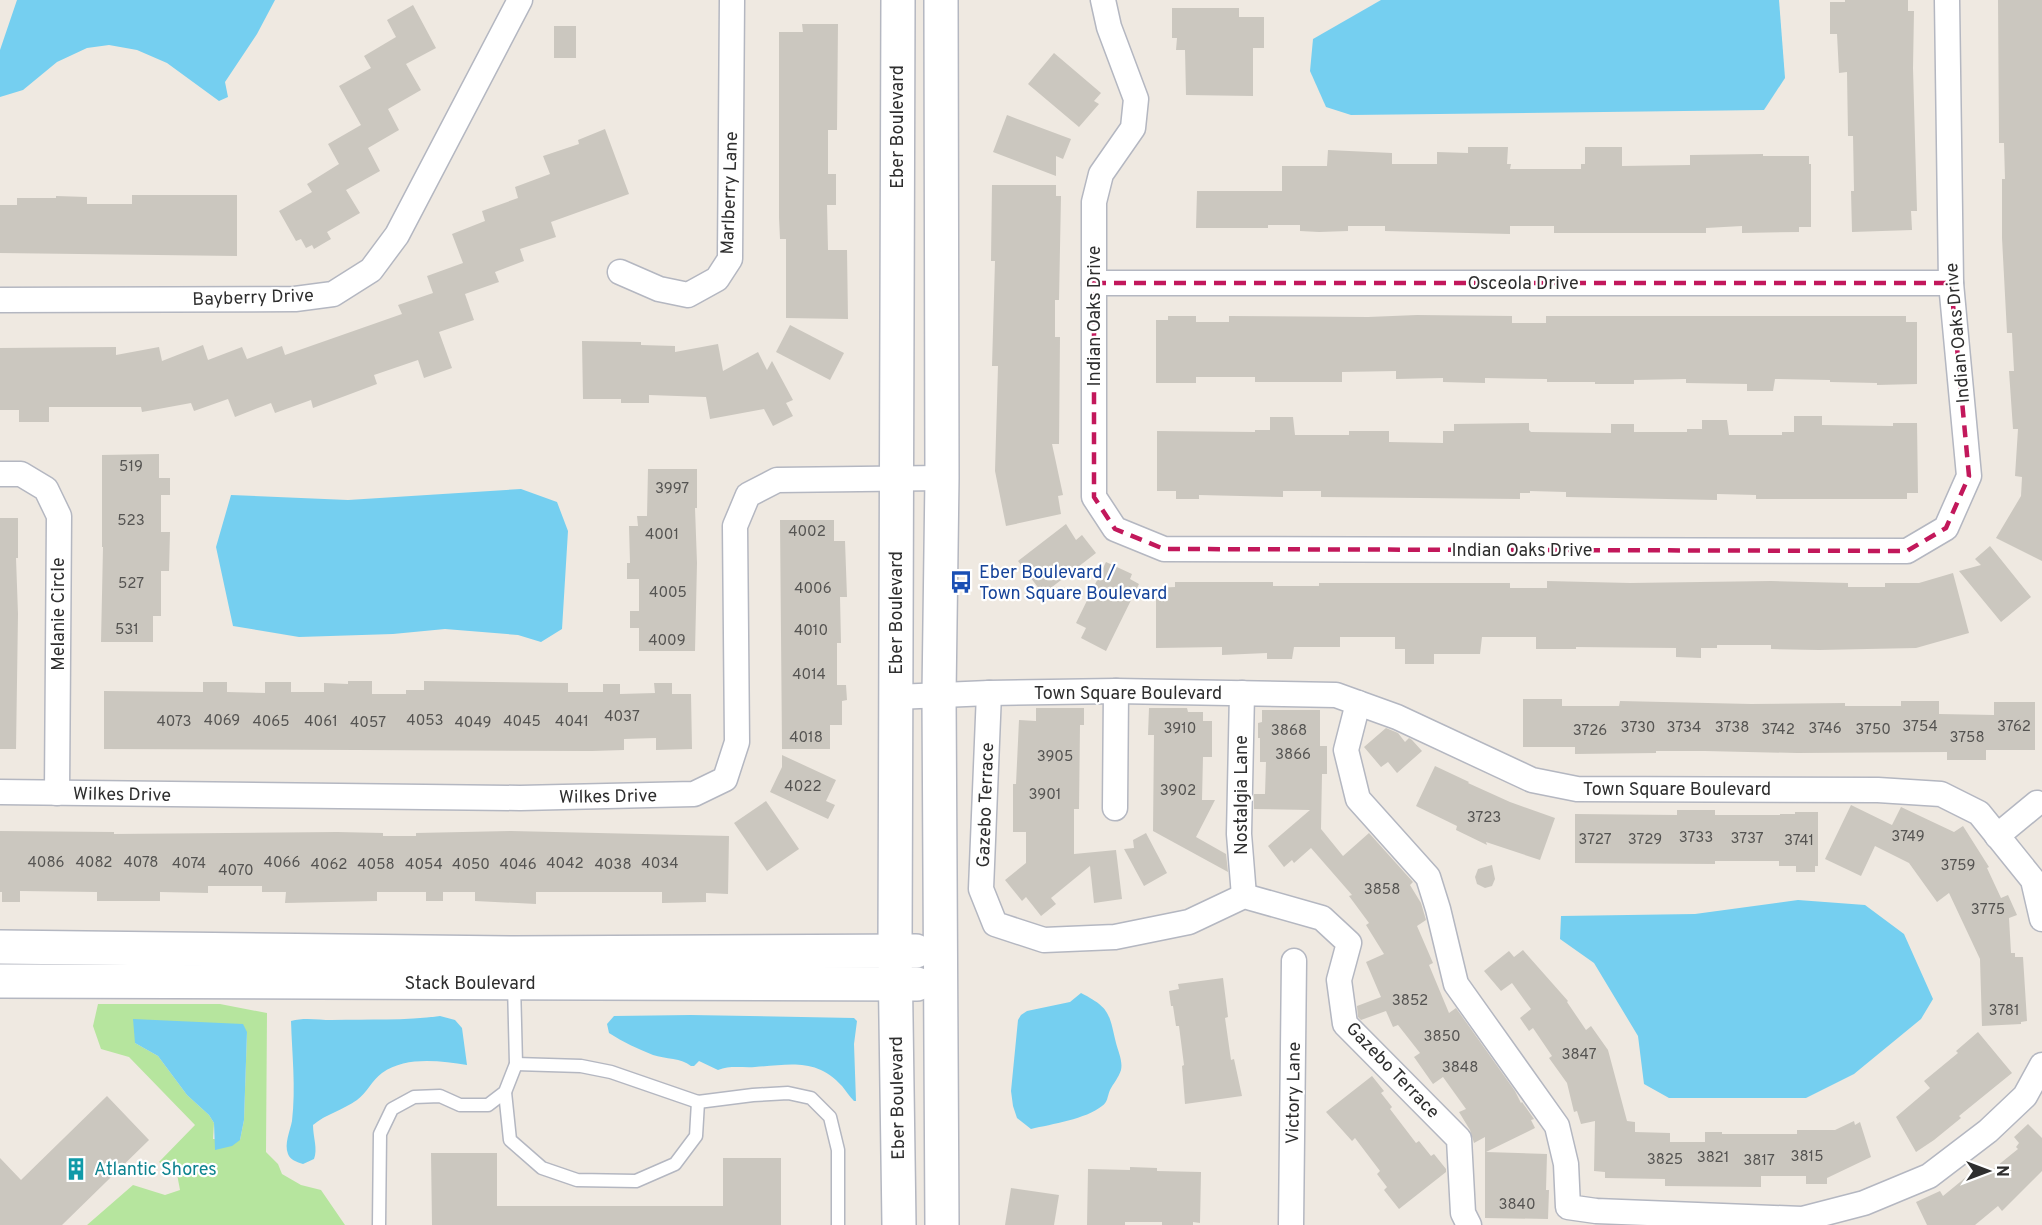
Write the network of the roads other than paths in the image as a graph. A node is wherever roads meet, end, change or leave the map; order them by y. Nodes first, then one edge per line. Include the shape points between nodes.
1 (520, 0) edge
2 (732, 0) edge
3 (898, 0) edge
4 (941, 0) edge
5 (1103, 0) edge
6 (1947, 0) edge
7 (620, 272) dead end
8 (1094, 283) junction
9 (1951, 283) junction
10 (0, 300) edge
11 (0, 474) edge
12 (897, 477) junction
13 (942, 478) junction
14 (1116, 691) junction
15 (989, 693) junction
16 (1242, 693) junction
17 (939, 695) junction
18 (896, 698) junction
19 (1358, 703) junction
20 (0, 792) edge
21 (57, 793) junction
22 (2037, 803) dead end
23 (1115, 808) dead end
24 (1997, 836) junction
25 (1244, 896) junction
26 (2042, 919) edge
27 (0, 947) edge
28 (895, 951) junction
29 (940, 952) junction
30 (1294, 961) dead end
31 (514, 968) junction
32 (0, 981) edge
33 (895, 984) junction
34 (940, 984) junction
35 (516, 1064) junction
36 (2042, 1065) edge
37 (505, 1092) junction
38 (698, 1102) junction
39 (1564, 1216) edge
40 (379, 1225) edge
41 (838, 1225) edge
42 (899, 1225) edge
43 (942, 1225) edge
44 (1292, 1225) edge
45 (1469, 1225) edge

1 - 10 street, Bayberry Drive via 397,235 371,270 333,294 295,298
2 - 7 street, Marlberry Lane via 729,259 717,279 688,295 658,289
3 - 12 street, Eber Boulevard
4 - 13 street
5 - 8 street, Indian Oaks Drive via 1108,27 1136,99 1133,128 1101,174 1094,202
6 - 9 street, Indian Oaks Drive
8 - 9 street, Osceola Drive
8 - 9 street, Indian Oaks Drive via 1094,497 1115,529 1164,549 1895,551 1907,551 1946,528 1969,476
11 - 21 street, Melanie Circle via 21,474 46,489 59,516
12 - 13 street, Wilkes Drive
12 - 18 street, Eber Boulevard
12 - 21 street, Wilkes Drive via 777,480 748,495 735,526 737,742 725,779 694,794 520,798
13 - 17 street
14 - 15 street, Town Square Boulevard
14 - 16 street, Town Square Boulevard
14 - 23 street
15 - 17 street, Town Square Boulevard
15 - 25 street, Gazebo Terrace via 981,889 995,924 1044,940 1115,937 1190,922
16 - 19 street, Town Square Boulevard via 1336,695
16 - 25 street, Nostalgia Lane via 1239,834
17 - 18 street, Town Square Boulevard
17 - 29 street
18 - 28 street, Eber Boulevard
19 - 24 street, Town Square Boulevard via 1532,780 1577,789 1878,790 1941,794 1979,813
19 - 39 street via 1346,750 1358,799 1428,877 1456,984 1557,1126 1566,1164
20 - 21 street, Wilkes Drive
22 - 24 street
24 - 26 street, Town Square Boulevard via 2033,880
25 - 45 street, Gazebo Terrace via 1322,918 1349,943 1339,980 1345,1024 1460,1139 1463,1212
27 - 31 street, Stack Boulevard
28 - 29 street, Stack Boulevard
28 - 31 street, Stack Boulevard
28 - 33 street, Eber Boulevard
29 - 34 street
30 - 44 street, Victory Lane
31 - 32 street, Stack Boulevard
31 - 33 street, Stack Boulevard
31 - 35 lane
33 - 34 street, Stack Boulevard
33 - 42 street, Eber Boulevard
34 - 43 street
35 - 37 lane
35 - 38 lane via 581,1066 611,1072
36 - 39 street via 2025,1096 1988,1131 1929,1176 1864,1203 1802,1219 1596,1211
37 - 38 lane via 510,1140 542,1168 577,1180 636,1181 675,1164 696,1136
37 - 40 lane via 488,1106 460,1105 440,1096 414,1097 392,1109 380,1134
38 - 41 lane via 788,1093 811,1098 830,1117 838,1150

